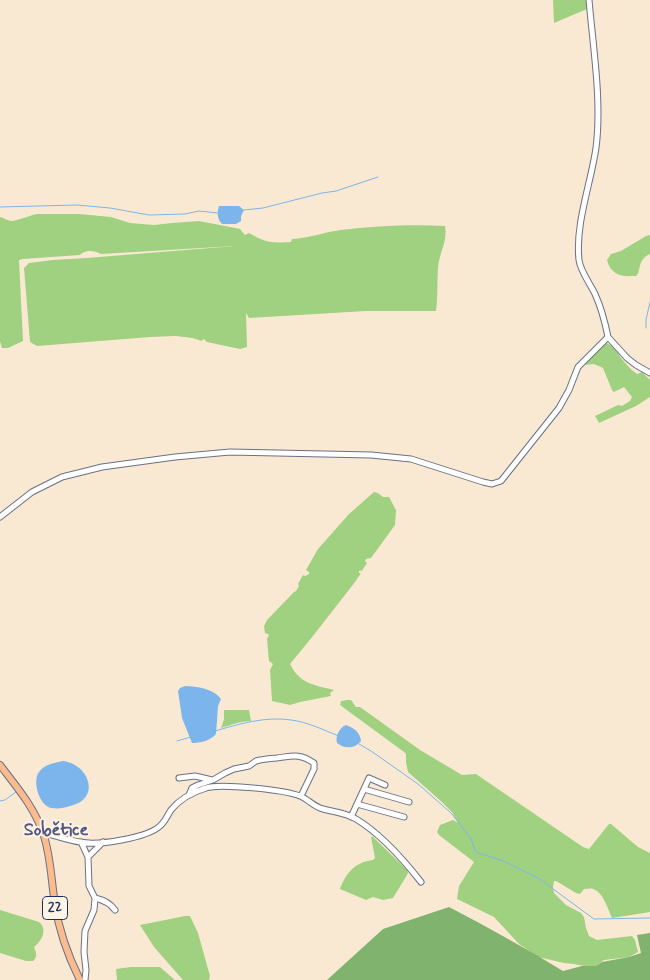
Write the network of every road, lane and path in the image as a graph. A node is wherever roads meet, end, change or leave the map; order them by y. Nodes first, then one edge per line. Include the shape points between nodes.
1 (589, 0) edge
2 (608, 337) junction
3 (650, 372) edge
4 (0, 517) edge
5 (0, 765) edge
6 (179, 778) dead end
7 (213, 780) junction
8 (384, 785) dead end
9 (221, 786) junction
10 (364, 789) junction
11 (189, 796) junction
12 (302, 796) junction
13 (408, 802) dead end
14 (357, 804) junction
15 (404, 816) dead end
16 (351, 817) junction
17 (43, 833) junction
18 (81, 842) junction
19 (103, 842) junction
20 (88, 857) junction
21 (421, 882) dead end
22 (95, 898) junction
23 (115, 910) dead end
24 (80, 980) edge
25 (85, 980) edge

1 - 2 street via 598,114 596,147 578,246 579,263 596,296
2 - 3 street via 627,358
2 - 4 street via 581,363 559,408 501,481 496,483 483,482 411,459 230,452 102,467 62,477 32,492
5 - 17 main road, 22 via 29,803
6 - 7 street via 195,776
7 - 9 street
7 - 11 street via 192,788
7 - 12 street via 256,761 300,756 314,763
8 - 10 street via 369,778
9 - 11 street via 208,787
9 - 12 street
10 - 13 street
10 - 14 street
11 - 19 street via 175,806 164,823 154,831
12 - 16 street via 323,809
14 - 15 street
14 - 16 street
16 - 21 street via 380,838
17 - 18 street
17 - 24 main road, 22 via 59,924
18 - 19 street
18 - 20 street
19 - 20 street
20 - 22 street via 89,886
22 - 23 street
22 - 25 street via 85,932

